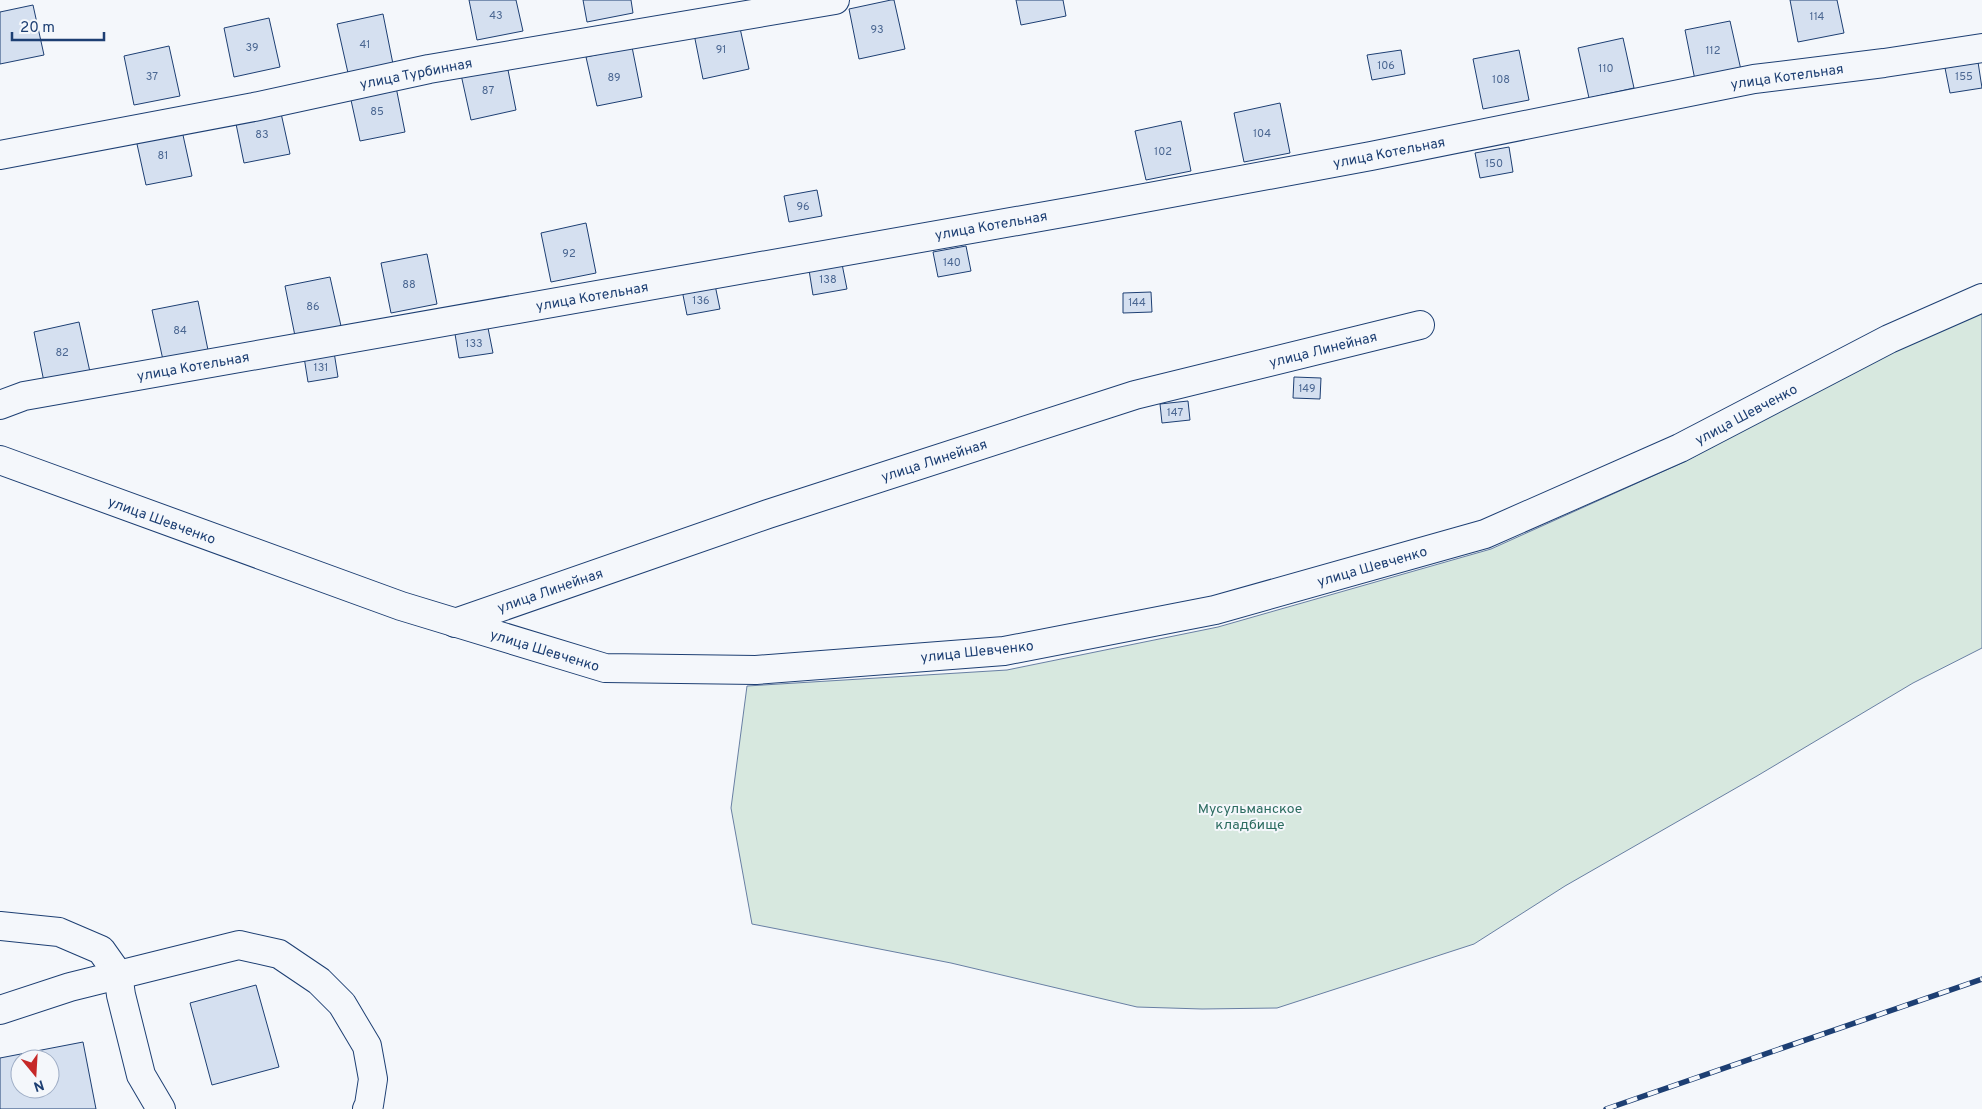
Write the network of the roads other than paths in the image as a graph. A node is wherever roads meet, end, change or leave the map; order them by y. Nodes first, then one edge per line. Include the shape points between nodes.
1 (835, 0) edge
2 (1982, 48) edge
3 (0, 154) edge
4 (1982, 298) edge
5 (1420, 325) dead end
6 (0, 405) edge
7 (0, 460) edge
8 (456, 623) junction
9 (0, 926) edge
10 (118, 974) junction
11 (0, 1010) edge
12 (161, 1109) edge
13 (367, 1109) edge

1 - 3 street, улица Турбинная via 429,69 254,107
2 - 6 street, улица Котельная via 1754,79 1361,158 667,284 34,394
4 - 8 street, улица Шевченко via 1889,339 1680,448 1485,534 1215,610 1004,651 756,670 605,668
5 - 8 street, улица Линейная via 1135,395 768,514
7 - 8 street, улица Шевченко via 401,606
9 - 10 street via 59,932 101,950
10 - 11 street
10 - 12 street via 141,1075
10 - 13 street via 238,945 279,954 319,980 342,1004 367,1046 373,1078

